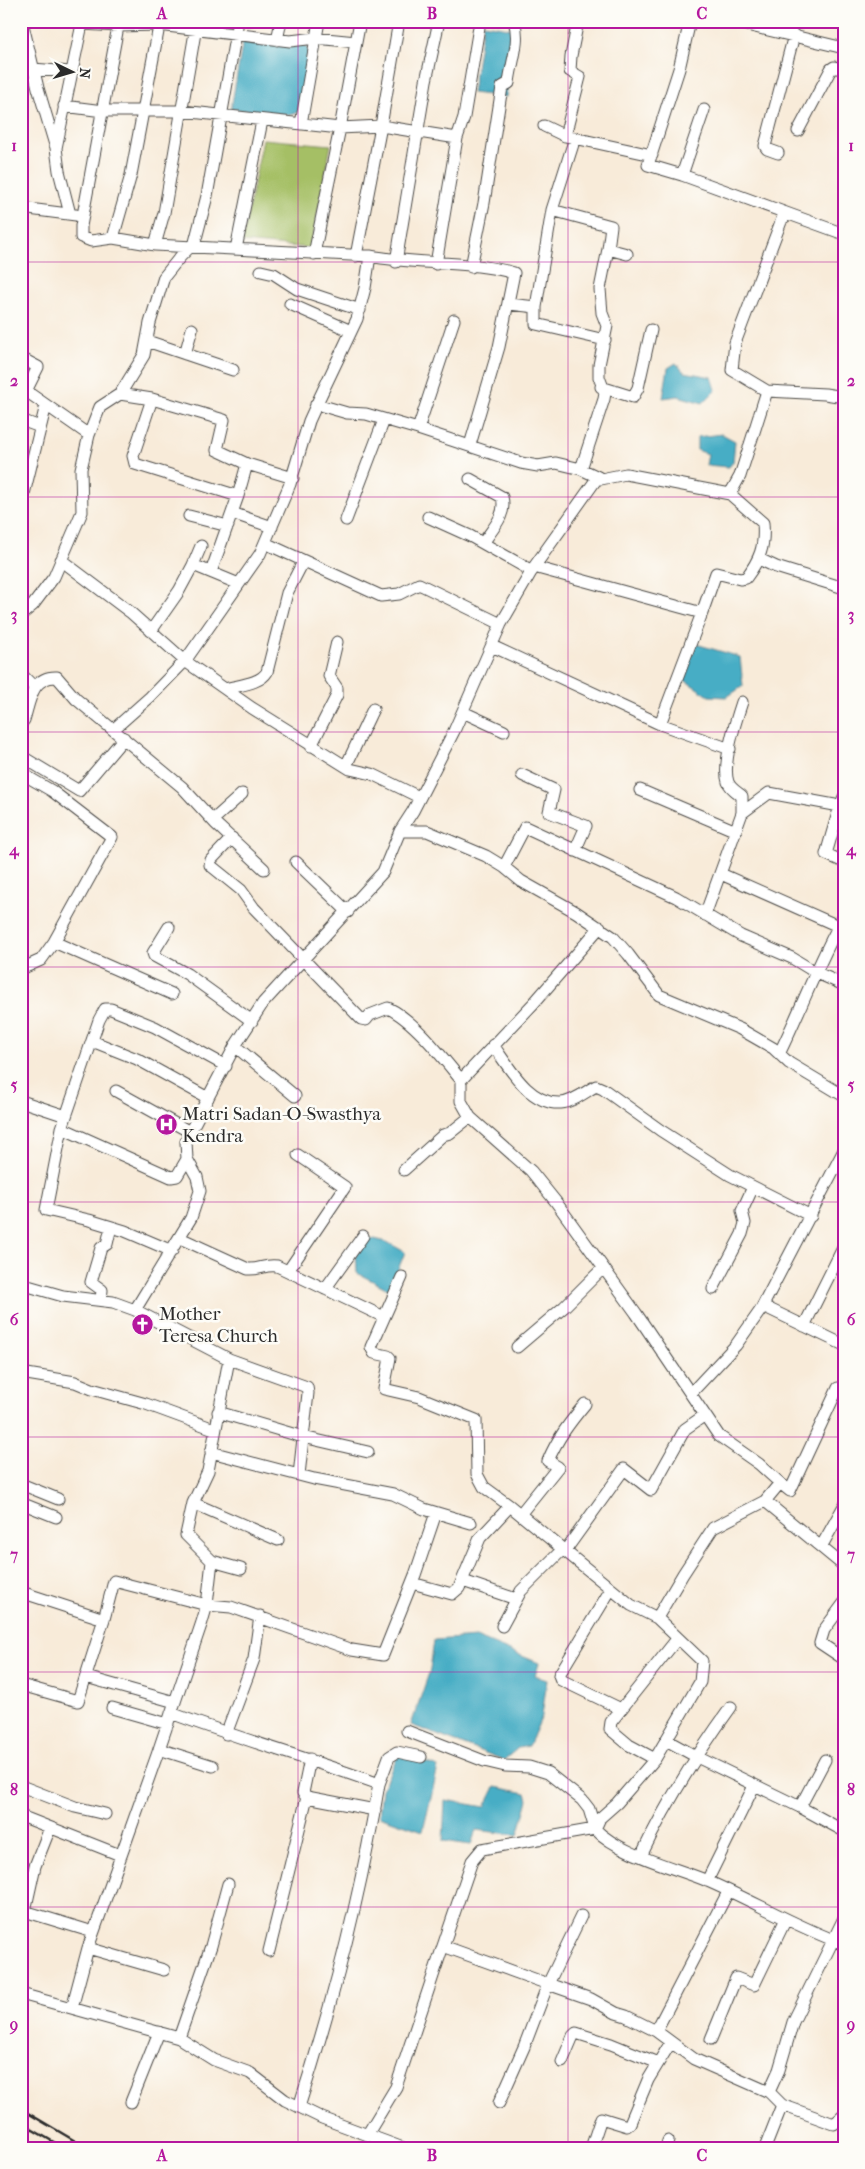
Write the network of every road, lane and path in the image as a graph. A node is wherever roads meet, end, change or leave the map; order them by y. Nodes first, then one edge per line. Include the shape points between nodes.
1 (22, 21) edge
2 (238, 21) edge
3 (281, 21) edge
4 (319, 21) edge
5 (360, 21) edge
6 (399, 21) edge
7 (439, 21) edge
8 (480, 21) edge
9 (514, 21) edge
10 (578, 21) edge
11 (690, 21) edge
12 (730, 21) edge
13 (159, 23) edge
14 (118, 24) edge
15 (197, 26) edge
16 (235, 35) junction
17 (794, 35) junction
18 (316, 38) junction
19 (277, 40) junction
20 (356, 42) junction
21 (844, 48) edge
22 (33, 69) junction
23 (844, 70) edge
24 (70, 72) junction
25 (64, 106) junction
26 (704, 110) dead end
27 (103, 111) junction
28 (182, 111) junction
29 (142, 112) junction
30 (221, 117) junction
31 (262, 121) junction
32 (301, 124) junction
33 (381, 126) junction
34 (544, 126) dead end
35 (340, 128) junction
36 (798, 131) dead end
37 (418, 132) junction
38 (570, 137) junction
39 (457, 138) junction
40 (56, 148) junction
41 (778, 153) dead end
42 (652, 155) junction
43 (682, 175) junction
44 (21, 208) edge
45 (552, 210) junction
46 (70, 214) junction
47 (788, 214) junction
48 (82, 216) junction
49 (844, 234) edge
50 (114, 238) junction
51 (155, 245) junction
52 (192, 246) junction
53 (236, 249) junction
54 (608, 249) junction
55 (314, 254) junction
56 (627, 254) dead end
57 (356, 256) junction
58 (370, 256) junction
59 (396, 262) junction
60 (436, 264) junction
61 (471, 267) junction
62 (261, 271) dead end
63 (290, 304) dead end
64 (509, 304) junction
65 (536, 307) junction
66 (360, 310) junction
67 (454, 320) dead end
68 (192, 329) dead end
69 (651, 330) dead end
70 (351, 331) junction
71 (605, 340) junction
72 (147, 341) junction
73 (185, 354) junction
74 (21, 358) edge
75 (233, 370) dead end
76 (601, 387) junction
77 (767, 391) junction
78 (120, 394) junction
79 (844, 397) edge
80 (152, 399) junction
81 (316, 404) junction
82 (46, 406) junction
83 (21, 420) edge
84 (384, 420) junction
85 (40, 427) junction
86 (418, 429) junction
87 (89, 435) junction
88 (470, 445) junction
89 (247, 464) junction
90 (26, 465) edge
91 (581, 470) junction
92 (598, 477) junction
93 (293, 478) junction
94 (470, 479) dead end
95 (730, 494) junction
96 (238, 496) junction
97 (21, 506) edge
98 (232, 513) junction
99 (189, 516) dead end
100 (428, 516) dead end
101 (346, 520) dead end
102 (228, 526) junction
103 (272, 527) junction
104 (265, 543) junction
105 (483, 543) junction
106 (201, 546) dead end
107 (759, 559) junction
108 (61, 560) junction
109 (303, 562) junction
110 (193, 565) junction
111 (533, 569) junction
112 (211, 572) junction
113 (239, 584) junction
114 (844, 588) edge
115 (702, 613) junction
116 (21, 615) edge
117 (501, 624) junction
118 (151, 631) junction
119 (337, 642) dead end
120 (492, 646) junction
121 (185, 661) junction
122 (21, 674) edge
123 (34, 687) junction
124 (225, 689) junction
125 (742, 702) dead end
126 (373, 709) dead end
127 (462, 712) junction
128 (21, 723) edge
129 (660, 724) junction
130 (114, 729) junction
131 (504, 731) dead end
132 (124, 738) junction
133 (311, 746) junction
134 (730, 749) junction
135 (21, 756) edge
136 (346, 766) junction
137 (21, 773) edge
138 (522, 775) dead end
139 (640, 790) dead end
140 (242, 794) dead end
141 (419, 797) junction
142 (842, 801) edge
143 (742, 813) junction
144 (213, 820) junction
145 (400, 831) junction
146 (736, 831) junction
147 (232, 838) junction
148 (574, 851) junction
149 (296, 862) dead end
150 (844, 862) edge
151 (504, 867) junction
152 (264, 868) dead end
153 (720, 874) junction
154 (348, 912) junction
155 (705, 915) junction
156 (841, 921) edge
157 (168, 927) dead end
158 (600, 927) junction
159 (54, 942) junction
160 (304, 959) junction
161 (21, 969) edge
162 (815, 972) junction
163 (844, 985) edge
164 (172, 994) dead end
165 (252, 1021) junction
166 (92, 1041) junction
167 (493, 1045) junction
168 (236, 1046) junction
169 (780, 1052) junction
170 (226, 1066) junction
171 (461, 1080) junction
172 (116, 1091) dead end
173 (295, 1096) dead end
174 (844, 1096) edge
175 (208, 1098) junction
176 (21, 1101) edge
177 (66, 1116) junction
178 (470, 1117) junction
179 (62, 1128) junction
180 (190, 1132) junction
181 (844, 1150) edge
182 (298, 1155) dead end
183 (187, 1158) junction
184 (404, 1170) dead end
185 (753, 1187) junction
186 (811, 1216) junction
187 (111, 1227) junction
188 (363, 1236) dead end
189 (180, 1238) junction
190 (844, 1246) edge
191 (172, 1251) junction
192 (603, 1268) junction
193 (288, 1271) junction
194 (402, 1277) dead end
195 (21, 1284) edge
196 (325, 1289) junction
197 (713, 1289) dead end
198 (101, 1300) junction
199 (763, 1306) junction
200 (135, 1310) junction
201 (384, 1317) junction
202 (804, 1326) junction
203 (844, 1345) edge
204 (517, 1347) dead end
205 (229, 1359) junction
206 (21, 1373) edge
207 (844, 1390) edge
208 (691, 1393) junction
209 (585, 1404) dead end
210 (218, 1412) junction
211 (705, 1415) junction
212 (214, 1429) junction
213 (303, 1437) junction
214 (211, 1452) junction
215 (368, 1452) dead end
216 (299, 1475) junction
217 (21, 1484) edge
218 (780, 1484) junction
219 (58, 1499) dead end
220 (765, 1501) junction
221 (21, 1503) edge
222 (193, 1503) junction
223 (510, 1506) junction
224 (844, 1506) edge
225 (436, 1513) junction
226 (521, 1513) junction
227 (56, 1517) dead end
228 (471, 1523) dead end
229 (278, 1540) dead end
230 (821, 1547) junction
231 (564, 1550) junction
232 (212, 1561) junction
233 (844, 1566) edge
234 (241, 1569) dead end
235 (463, 1581) junction
236 (412, 1583) junction
237 (611, 1589) junction
238 (21, 1592) edge
239 (516, 1599) junction
240 (844, 1603) edge
241 (207, 1604) junction
242 (260, 1616) junction
243 (657, 1618) junction
244 (104, 1619) junction
245 (502, 1626) dead end
246 (677, 1639) junction
247 (844, 1659) edge
248 (86, 1677) junction
249 (21, 1685) edge
250 (175, 1702) junction
251 (731, 1707) dead end
252 (112, 1708) dead end
253 (621, 1709) junction
254 (170, 1718) junction
255 (407, 1731) dead end
256 (226, 1734) junction
257 (666, 1740) junction
258 (159, 1750) junction
259 (420, 1757) dead end
260 (696, 1758) junction
261 (310, 1759) junction
262 (655, 1760) junction
263 (825, 1760) dead end
264 (213, 1766) dead end
265 (379, 1784) junction
266 (21, 1786) edge
267 (754, 1786) junction
268 (307, 1797) junction
269 (800, 1807) junction
270 (375, 1810) junction
271 (105, 1814) dead end
272 (21, 1816) edge
273 (50, 1828) junction
274 (595, 1829) junction
275 (844, 1831) edge
276 (120, 1855) junction
277 (641, 1856) junction
278 (707, 1881) junction
279 (228, 1884) dead end
280 (728, 1892) junction
281 (23, 1910) edge
282 (581, 1916) dead end
283 (844, 1918) edge
284 (786, 1919) junction
285 (93, 1932) junction
286 (832, 1940) junction
287 (844, 1944) edge
288 (443, 1946) junction
289 (88, 1948) junction
290 (269, 1951) dead end
291 (164, 1970) dead end
292 (548, 1984) junction
293 (21, 1994) edge
294 (72, 2008) junction
295 (656, 2031) junction
296 (159, 2032) junction
297 (179, 2038) junction
298 (711, 2039) dead end
299 (670, 2042) junction
300 (562, 2062) dead end
301 (658, 2063) junction
302 (769, 2092) junction
303 (131, 2102) dead end
304 (499, 2103) dead end
305 (782, 2105) junction
306 (300, 2107) junction
307 (844, 2115) edge
308 (367, 2135) junction
309 (403, 2148) edge
310 (591, 2148) edge
311 (765, 2148) edge

1 - 22 street
2 - 16 street
3 - 19 street
4 - 18 street
5 - 20 street
6 - 33 street
7 - 37 street
8 - 39 street via 464,117
9 - 61 street via 517,30 514,56 509,83 502,87
10 - 38 street via 570,71 580,77
11 - 42 street via 679,69
12 - 17 street
13 - 14 street
13 - 15 street
13 - 29 street
14 - 24 street via 82,24
14 - 27 street
15 - 16 street
15 - 28 street
16 - 19 street
16 - 30 street
17 - 21 street
17 - 41 street via 765,146
18 - 19 street
18 - 20 street
18 - 32 street
20 - 35 street
22 - 24 street
22 - 40 street
23 - 36 street via 831,69
24 - 25 street
25 - 27 street
25 - 40 street
26 - 43 street
27 - 29 street
27 - 48 street
28 - 29 street
28 - 30 street
28 - 51 street via 164,213
29 - 50 street via 131,175
30 - 31 street
30 - 52 street via 207,196
31 - 32 street
31 - 53 street
32 - 35 street
33 - 35 street
33 - 37 street
33 - 57 street
34 - 38 street
35 - 55 street
37 - 39 street
37 - 59 street
38 - 42 street
38 - 45 street
39 - 60 street
40 - 46 street via 58,171
42 - 43 street via 648,165
43 - 47 street
44 - 46 street
45 - 54 street via 611,226
45 - 65 street
46 - 48 street
47 - 49 street
47 - 77 street via 782,219 735,343 732,370
48 - 50 street via 81,237 91,241
50 - 51 street
51 - 52 street
52 - 53 street
52 - 72 street via 164,277
53 - 55 street
54 - 56 street
54 - 71 street via 600,289 607,326
55 - 57 street
57 - 58 street
58 - 59 street
58 - 66 street
59 - 60 street
60 - 61 street
61 - 64 street via 514,273
62 - 66 street via 274,274 296,289
63 - 70 street
64 - 65 street
64 - 88 street
65 - 71 street via 536,324
66 - 70 street
67 - 86 street
68 - 73 street
69 - 76 street via 633,397
70 - 81 street
71 - 76 street via 600,365
72 - 73 street
72 - 78 street via 144,355
73 - 75 street
74 - 82 street via 38,367 26,391
76 - 91 street via 605,393 604,400
77 - 79 street
77 - 95 street via 740,476
78 - 80 street
78 - 87 street via 100,407
80 - 89 street via 224,420 217,450
80 - 96 street via 133,456 134,464
81 - 84 street
81 - 93 street
82 - 85 street
82 - 87 street
83 - 85 street
84 - 86 street
84 - 101 street
85 - 90 street
86 - 88 street
87 - 108 street via 81,469 82,512
88 - 91 street via 521,463 538,466 556,463
89 - 93 street
89 - 96 street
90 - 97 street
91 - 92 street
92 - 95 street via 626,474
92 - 111 street
93 - 103 street
94 - 105 street via 502,497 504,505 503,513
95 - 107 street via 763,523 764,538
96 - 98 street
98 - 102 street
98 - 103 street
99 - 102 street
100 - 105 street
102 - 112 street
103 - 104 street
104 - 109 street
104 - 113 street
105 - 111 street
106 - 110 street
107 - 114 street
107 - 115 street via 746,578 716,573
108 - 116 street via 54,577 33,605
108 - 118 street
109 - 117 street via 381,596 399,594 419,584
109 - 124 street via 287,593 264,677
110 - 112 street
110 - 118 street
111 - 115 street
111 - 117 street
112 - 113 street
113 - 121 street
115 - 129 street
117 - 120 street
118 - 121 street
119 - 133 street via 329,676 337,688 337,696
120 - 127 street
120 - 129 street
121 - 124 street
121 - 130 street
122 - 123 street
123 - 128 street
123 - 130 street via 48,676 57,677 76,698
124 - 133 street
125 - 134 street
126 - 136 street
127 - 131 street
127 - 141 street
129 - 134 street
130 - 132 street
132 - 135 street via 79,791
132 - 144 street via 182,788
133 - 136 street
134 - 143 street via 728,779 730,787 742,796
136 - 141 street via 372,774
137 - 159 street via 52,791 112,837
138 - 148 street via 554,790 549,812 586,826
139 - 146 street
140 - 144 street
141 - 145 street
142 - 143 street via 769,794
142 - 150 street via 826,854
143 - 146 street
144 - 147 street
145 - 151 street via 428,831
145 - 154 street via 383,872
146 - 153 street
147 - 152 street
147 - 160 street via 210,865 241,890 254,908
148 - 151 street via 525,827
148 - 155 street via 676,897
149 - 154 street
151 - 158 street
153 - 155 street
153 - 156 street
154 - 160 street
155 - 162 street
156 - 162 street
157 - 165 street via 154,956 187,974
158 - 167 street
158 - 169 street via 628,954 660,995 740,1029
159 - 161 street via 41,960
159 - 164 street
160 - 165 street
160 - 171 street via 361,1019 366,1020 381,1009 397,1012
162 - 163 street
162 - 169 street
165 - 168 street
166 - 170 street via 107,1008 155,1027
166 - 175 street via 137,1060
166 - 177 street
167 - 171 street
167 - 185 street via 524,1086 545,1101 561,1103 596,1086 603,1088 660,1130 730,1176
168 - 170 street
168 - 173 street
169 - 174 street via 788,1063
170 - 175 street
171 - 178 street via 461,1101
172 - 180 street
175 - 180 street
176 - 177 street
177 - 179 street
178 - 184 street via 443,1135
178 - 192 street via 531,1171
179 - 183 street via 171,1177 177,1176
179 - 187 street via 46,1210
180 - 183 street
181 - 186 street
182 - 193 street via 345,1187
183 - 189 street via 200,1191
185 - 186 street
185 - 197 street via 742,1211 745,1223 742,1234
186 - 199 street
187 - 191 street
187 - 198 street via 91,1282 102,1290
188 - 196 street
189 - 191 street
189 - 193 street via 248,1269 268,1264
190 - 202 street
191 - 200 street
192 - 204 street
192 - 208 street
193 - 196 street
194 - 201 street
195 - 198 street via 63,1296
196 - 201 street
198 - 200 street
199 - 202 street
199 - 208 street via 736,1345
200 - 205 street
201 - 223 street via 371,1347 374,1353 390,1358 384,1389 419,1397 476,1420 477,1474 484,1487
202 - 203 street
205 - 210 street
205 - 213 street via 306,1386
206 - 212 street via 74,1382
207 - 218 street via 838,1388 790,1490
208 - 211 street
209 - 226 street via 560,1435 548,1461 558,1467
210 - 212 street
210 - 213 street
211 - 218 street via 720,1436
211 - 231 street via 685,1429 651,1490 624,1469
212 - 214 street
213 - 215 street
213 - 216 street
214 - 216 street
214 - 222 street via 208,1471
216 - 225 street via 393,1494
217 - 219 street
218 - 220 street
220 - 230 street
220 - 243 street via 713,1528
221 - 227 street
222 - 229 street
222 - 232 street via 186,1535
223 - 226 street
223 - 235 street via 480,1538
224 - 230 street
225 - 228 street
225 - 236 street
226 - 231 street
230 - 233 street
231 - 237 street
231 - 239 street
232 - 234 street
232 - 241 street
235 - 236 street via 452,1594
235 - 239 street
236 - 242 street via 383,1655 352,1650
237 - 243 street via 631,1605
237 - 253 street via 558,1675 561,1680
238 - 244 street
239 - 245 street
240 - 247 street via 824,1630 820,1643
241 - 242 street
241 - 244 street via 114,1581
241 - 250 street
242 - 256 street via 254,1659
243 - 246 street
244 - 248 street
246 - 253 street
246 - 257 street via 702,1661 700,1682
248 - 249 street via 78,1702
248 - 250 street
250 - 254 street
251 - 260 street
252 - 254 street
253 - 262 street via 610,1729
254 - 256 street
254 - 258 street
255 - 274 street via 484,1761 522,1766 548,1774 582,1800 589,1809
256 - 261 street
257 - 260 street
257 - 262 street
258 - 264 street
258 - 276 street
259 - 265 street via 397,1752 389,1757
260 - 267 street
260 - 277 street via 660,1815
261 - 265 street
261 - 268 street via 303,1788
262 - 274 street via 600,1818
263 - 269 street
265 - 270 street
266 - 271 street via 75,1807
267 - 269 street
267 - 278 street
268 - 270 street
268 - 290 street
269 - 275 street
270 - 306 street via 327,2018
272 - 273 street
273 - 276 street
273 - 281 street
274 - 277 street via 601,1836
274 - 288 street via 482,1849 472,1861
276 - 285 street
277 - 278 street
278 - 280 street
279 - 297 street via 211,1946
280 - 284 street
280 - 295 street
281 - 285 street
282 - 292 street
283 - 286 street
284 - 286 street
284 - 298 street via 754,1985 736,1978
285 - 289 street
286 - 287 street
286 - 302 street via 793,2022
288 - 292 street
288 - 308 street via 396,2087
289 - 291 street
289 - 294 street
292 - 295 street via 591,1999
292 - 304 street
293 - 294 street
294 - 296 street
295 - 299 street
296 - 297 street
296 - 303 street
297 - 306 street via 214,2060 250,2073 285,2100
299 - 301 street
299 - 302 street via 694,2059
300 - 301 street via 576,2033
301 - 310 street via 630,2123 627,2126 602,2118
302 - 305 street
305 - 307 street via 834,2124
305 - 311 street
306 - 308 street
308 - 309 street

